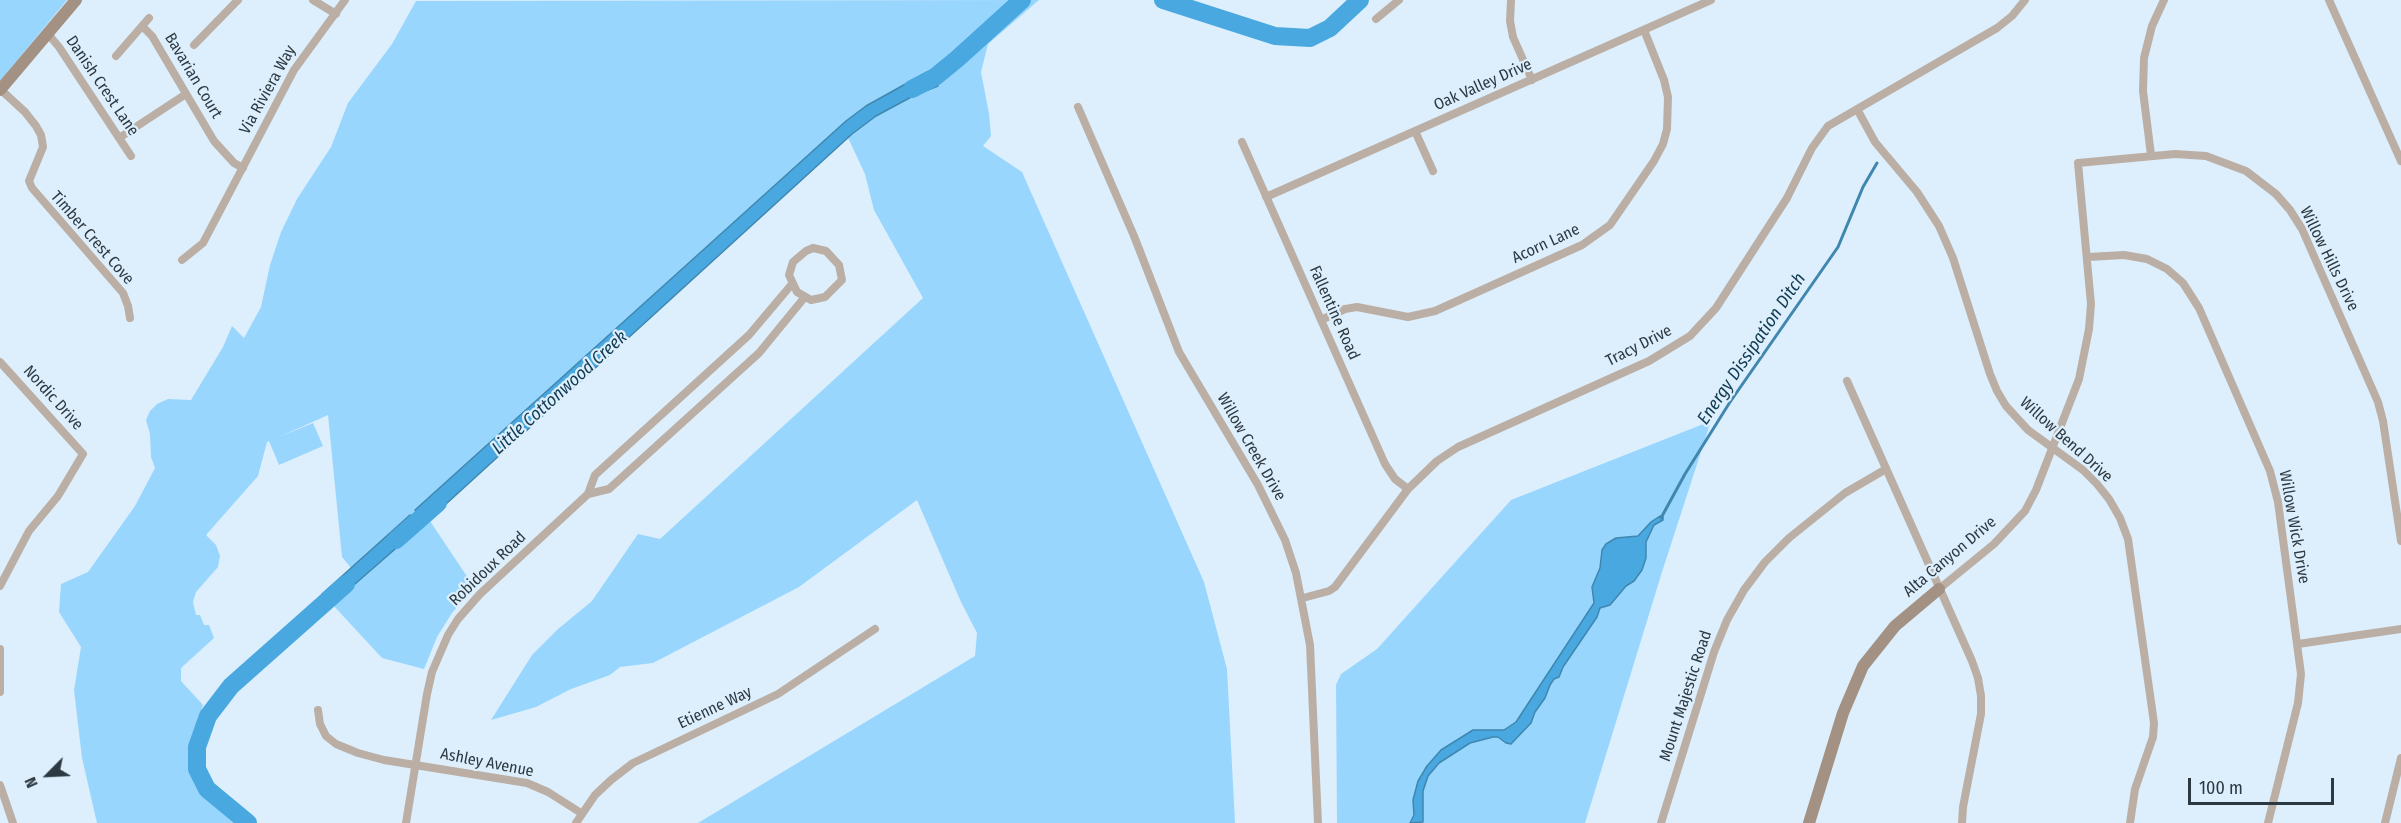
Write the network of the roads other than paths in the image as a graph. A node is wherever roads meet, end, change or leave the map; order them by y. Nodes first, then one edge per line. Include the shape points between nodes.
1 (76, 0) edge
2 (238, 0) edge
3 (313, 0) edge
4 (345, 0) edge
5 (1399, 0) edge
6 (1511, 0) edge
7 (1711, 0) edge
8 (2025, 0) edge
9 (2164, 0) edge
10 (2330, 0) edge
11 (336, 14) junction
12 (149, 18) dead end
13 (1376, 19) dead end
14 (142, 26) junction
15 (1644, 30) junction
16 (48, 34) junction
17 (194, 45) dead end
18 (116, 56) dead end
19 (1532, 80) junction
20 (0, 90) edge
21 (186, 94) junction
22 (1078, 107) dead end
23 (1857, 108) junction
24 (1415, 131) junction
25 (119, 138) junction
26 (1242, 142) dead end
27 (131, 156) dead end
28 (2151, 156) junction
29 (2401, 161) edge
30 (2078, 163) joint
31 (243, 168) junction
32 (1433, 171) dead end
33 (1266, 197) junction
34 (2088, 257) junction
35 (182, 260) dead end
36 (792, 284) junction
37 (804, 298) junction
38 (130, 318) dead end
39 (1321, 320) junction
40 (0, 362) edge
41 (1847, 381) dead end
42 (2053, 448) junction
43 (1886, 469) junction
44 (1408, 489) junction
45 (588, 494) junction
46 (2399, 517) edge
47 (2401, 542) edge
48 (0, 586) edge
49 (1939, 589) junction
50 (1303, 598) junction
51 (875, 628) dead end
52 (2401, 629) edge
53 (2298, 644) junction
54 (0, 649) edge
55 (0, 692) edge
56 (318, 710) dead end
57 (2401, 758) edge
58 (416, 765) junction
59 (0, 785) edge
60 (581, 813) junction
61 (12, 823) edge
62 (406, 823) edge
63 (576, 823) edge
64 (1318, 823) edge
65 (1661, 823) edge
66 (1809, 823) edge
67 (1962, 823) edge
68 (2130, 823) edge
69 (2268, 823) edge
70 (2385, 823) edge

1 - 16 street
2 - 17 street
3 - 11 street
4 - 11 street, Via Riviera Way
5 - 13 street
6 - 19 street via 1513,37
7 - 15 street, Oak Valley Drive
8 - 23 street, Tracy Drive via 1997,28
9 - 28 street via 2144,58 2143,91
10 - 29 street
11 - 31 street, Via Riviera Way via 294,70
12 - 14 street, Bavarian Court
14 - 18 street, Bavarian Court
14 - 21 street, Bavarian Court
15 - 19 street, Oak Valley Drive
15 - 39 street, Acorn Lane via 1668,97 1667,129 1654,161 1610,225 1582,245 1435,311 1408,317 1357,308
16 - 20 street
16 - 25 street, Danish Crest Lane
19 - 24 street, Oak Valley Drive
20 - 38 street, Timber Crest Cove via 31,119 41,135 43,147 29,181 32,188 123,293
21 - 25 street
21 - 31 street, Bavarian Court via 214,141
22 - 50 street, Willow Creek Drive via 1134,236 1168,328 1196,384 1272,512
23 - 42 street, Willow Bend Drive via 1875,142 1917,192 1939,226 1997,391 2016,420
23 - 44 street, Tracy Drive via 1828,126 1819,137 1781,208 1716,308 1690,336 1649,361 1458,447
24 - 32 street
24 - 33 street, Oak Valley Drive
25 - 27 street, Danish Crest Lane
26 - 33 street, Fallentine Road
28 - 30 street, Willow Hills Drive
28 - 46 street, Willow Hills Drive via 2191,153 2227,162 2261,181 2290,210 2378,402
30 - 34 street, Alta Canyon Drive
31 - 35 street, Via Riviera Way via 203,243
33 - 39 street, Fallentine Road
34 - 42 street, Alta Canyon Drive via 2091,304 2085,354
34 - 53 street, Willow Wick Drive via 2124,255 2147,259 2176,277 2194,299 2270,471
36 - 37 street
36 - 37 street, Robidoux Road via 789,275 793,262 813,248 826,251 839,265 842,280 838,286 817,300
36 - 45 street, Robidoux Road via 749,335 595,475
37 - 45 street, Robidoux Road via 759,353 609,489
39 - 44 street, Fallentine Road via 1385,464
40 - 48 street, Nordic Drive via 83,454 58,496 29,531
41 - 43 street
42 - 49 street, Alta Canyon Drive via 2025,511 1994,544
42 - 68 street, Willow Bend Drive via 2083,470 2109,499 2130,550 2154,723 2135,789
43 - 49 street
43 - 65 street, Mount Majestic Road via 1845,493 1789,537 1744,590 1714,652
44 - 50 street, Tracy Drive via 1335,587
45 - 58 street, Robidoux Road via 458,619 429,683
46 - 47 street, Willow Hills Drive
49 - 66 street, Alta Canyon Drive via 1895,626 1863,666 1843,713
49 - 67 street via 1972,661 1981,696
50 - 64 street, Willow Creek Drive via 1310,645
51 - 60 street, Etienne Way via 778,694 633,763
52 - 53 street
53 - 69 street, Willow Wick Drive via 2300,693
54 - 55 street
56 - 58 street, Ashley Avenue via 326,736 336,744 358,753
57 - 70 street
58 - 60 street, Ashley Avenue via 527,783
58 - 62 street, Robidoux Road
59 - 61 street
60 - 63 street, Etienne Way

